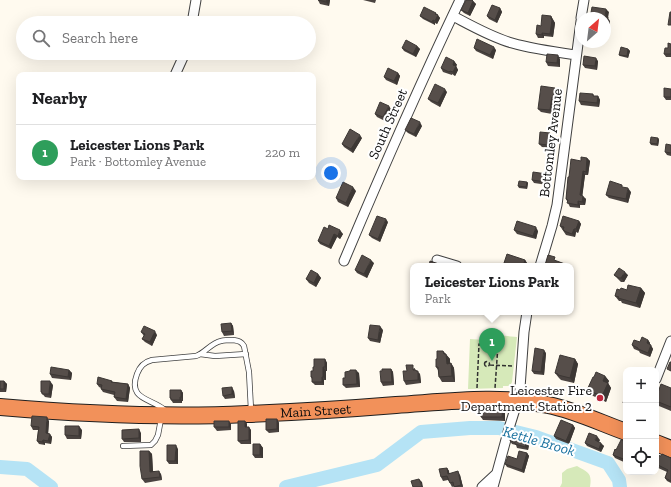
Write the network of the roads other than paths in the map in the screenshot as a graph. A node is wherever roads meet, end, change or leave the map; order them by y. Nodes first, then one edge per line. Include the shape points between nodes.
1 (196, 0) edge
2 (460, 0) edge
3 (584, 0) edge
4 (582, 12) edge
5 (193, 16) edge
6 (453, 16) junction
7 (577, 48) edge
8 (576, 55) junction
9 (182, 60) edge
10 (176, 72) edge
11 (344, 260) dead end
12 (437, 260) dead end
13 (447, 263) edge
14 (541, 263) edge
15 (526, 315) edge
16 (671, 341) edge
17 (200, 354) junction
18 (246, 354) junction
19 (659, 371) edge
20 (519, 402) junction
21 (0, 407) edge
22 (251, 414) junction
23 (166, 415) junction
24 (623, 431) edge
25 (659, 444) edge
26 (123, 446) dead end
27 (671, 448) edge
28 (497, 473) junction
29 (482, 487) edge
30 (493, 487) edge

1 - 5 street
2 - 6 street, South Street
3 - 4 street, Bottomley Avenue
6 - 8 street via 480,31 512,43
6 - 11 street, South Street
7 - 8 street, Bottomley Avenue
8 - 14 street, Bottomley Avenue via 557,205
9 - 10 street
12 - 13 street
15 - 20 street
16 - 19 street
17 - 18 lane
17 - 18 lane via 218,342 236,340 242,343
17 - 23 lane via 152,360 138,370 136,392 165,409
18 - 22 lane
20 - 22 highway, Main Street via 458,401
20 - 24 highway, Main Street via 556,407
20 - 28 street
21 - 23 highway, Main Street via 110,415
22 - 23 highway, Main Street
23 - 26 lane via 155,441 151,444
25 - 27 highway
28 - 29 street
28 - 30 street

